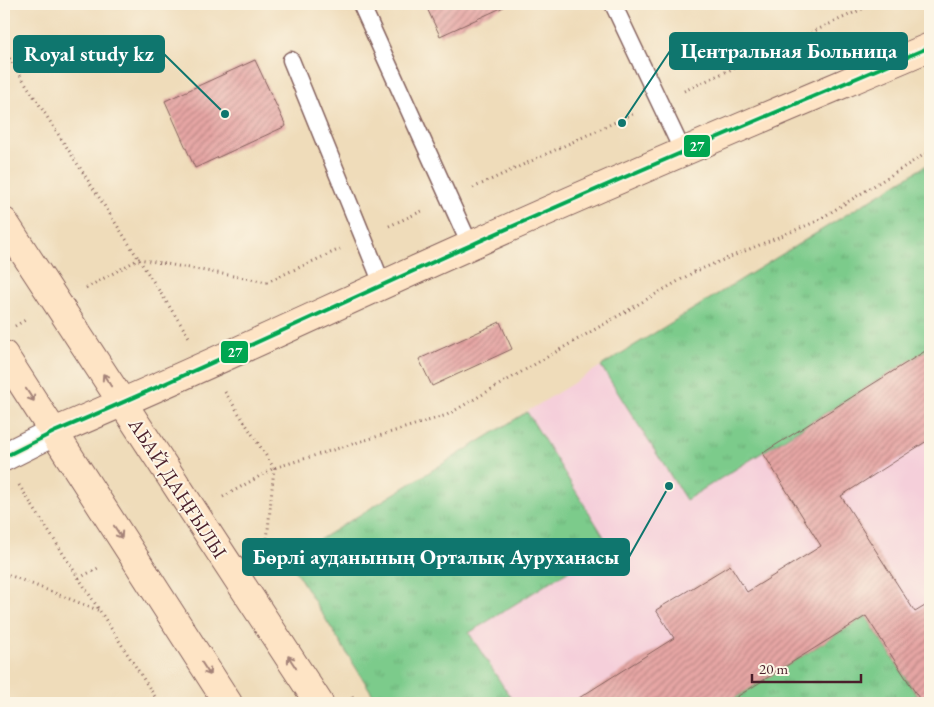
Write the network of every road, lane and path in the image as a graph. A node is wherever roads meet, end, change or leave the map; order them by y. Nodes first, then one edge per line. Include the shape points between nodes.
1 (361, 4) edge
2 (614, 4) edge
3 (930, 47) edge
4 (4, 50) edge
5 (291, 60) dead end
6 (930, 151) edge
7 (683, 152) junction
8 (4, 222) edge
9 (470, 245) junction
10 (384, 286) junction
11 (4, 354) edge
12 (207, 365) junction
13 (122, 403) junction
14 (54, 432) junction
15 (9, 468) edge
16 (274, 468) junction
17 (195, 513) junction
18 (130, 550) junction
19 (265, 562) dead end
20 (4, 573) edge
21 (79, 578) junction
22 (100, 611) junction
23 (351, 695) dead end
24 (159, 703) edge
25 (228, 703) edge
26 (319, 703) edge
27 (356, 703) edge

1 - 9 lane
2 - 7 lane
3 - 7 street
4 - 12 path
5 - 10 lane
6 - 16 path via 815,222 694,272 448,414
7 - 9 street
13 -> 8 street, АБАЙ ДАҢҒЫЛЫ
9 - 10 street
10 - 12 street
11 -> 14 street
12 - 13 street
12 - 16 path
13 - 14 street
13 - 17 street, АБАЙ ДАҢҒЫЛЫ
14 - 15 street
14 -> 18 street
15 - 21 path
16 - 17 path
16 - 19 path
26 -> 17 street, АБАЙ ДАҢҒЫЛЫ
18 - 21 path
18 -> 25 street
20 - 22 path
21 - 22 path
22 - 24 path
23 - 27 path

